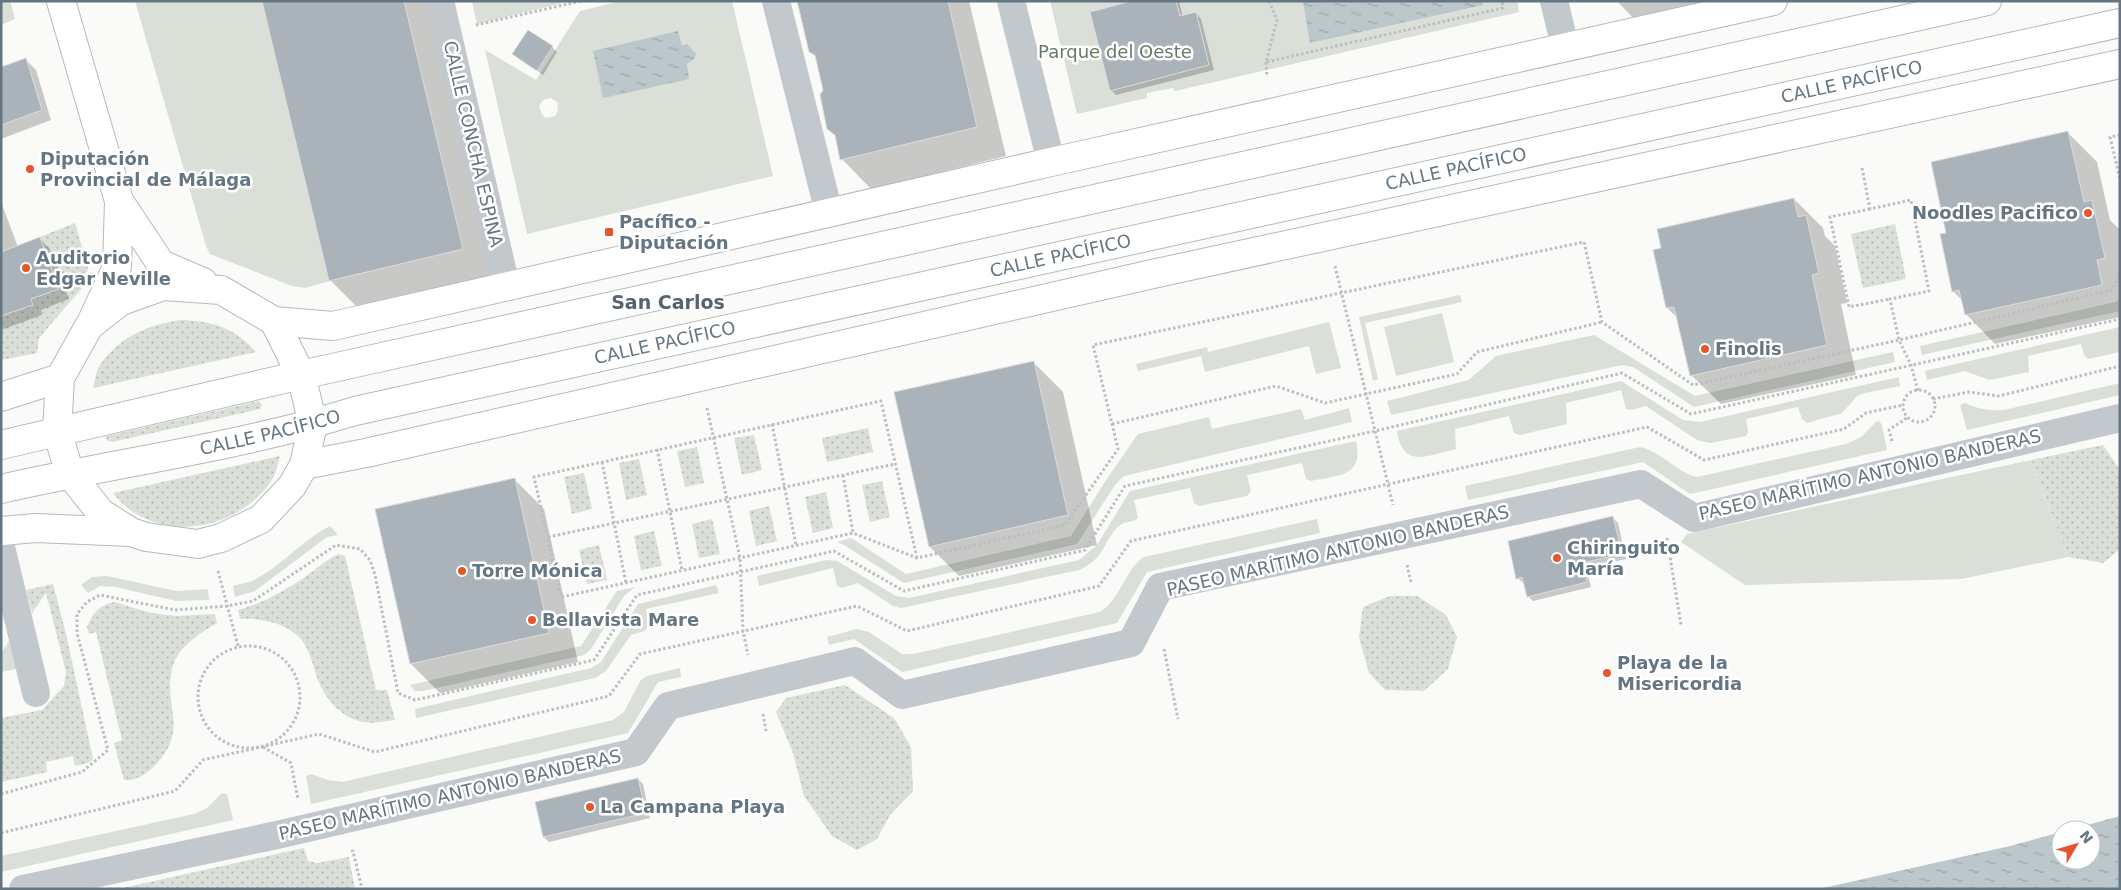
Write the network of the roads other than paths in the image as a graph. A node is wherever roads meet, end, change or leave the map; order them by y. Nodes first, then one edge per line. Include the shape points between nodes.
1 (61, 1) edge
2 (440, 1) edge
3 (776, 1) edge
4 (1011, 1) edge
5 (1554, 1) edge
6 (1774, 1) edge
7 (1987, 1) edge
8 (2120, 23) edge
9 (1565, 46) junction
10 (2120, 64) edge
11 (1051, 162) junction
12 (119, 201) junction
13 (829, 213) junction
14 (506, 286) junction
15 (221, 290) junction
16 (274, 321) junction
17 (89, 326) junction
18 (301, 375) junction
19 (60, 378) junction
20 (1, 396) edge
21 (2120, 418) edge
22 (314, 424) junction
23 (57, 431) junction
24 (1, 445) edge
25 (304, 465) junction
26 (70, 474) junction
27 (1, 489) edge
28 (1, 531) edge
29 (132, 532) junction
30 (1, 547) edge
31 (36, 693) dead end
32 (23, 889) edge

1 - 12 main road
2 - 14 street, CALLE CONCHA ESPINA
3 - 13 street
4 - 11 street
5 - 9 street
6 - 9 main road
7 - 18 main road
8 - 22 main road, CALLE PACÍFICO via 355,412
9 - 11 main road
10 - 25 main road via 1327,236
11 - 13 main road
12 - 15 main road via 161,264
12 - 17 main road via 117,267
13 - 14 main road
14 - 16 main road via 333,326
15 - 16 main road
15 - 17 main road via 163,286 121,301
16 - 18 main road
17 - 19 main road
18 - 22 main road
18 - 23 main road
19 - 20 main road
19 - 23 main road
21 - 32 street, PASEO MARÍTIMO ANTONIO BANDERAS via 1694,518 1641,484 1160,587 1132,643 902,695 855,662 668,706 636,752 277,835
22 - 25 main road
22 - 26 main road, CALLE PACÍFICO
23 - 24 main road
23 - 26 main road
25 - 29 main road via 292,486 261,519 221,538 198,544
26 - 27 main road, CALLE PACÍFICO
26 - 29 main road via 101,513
28 - 29 main road via 36,528
30 - 31 street

